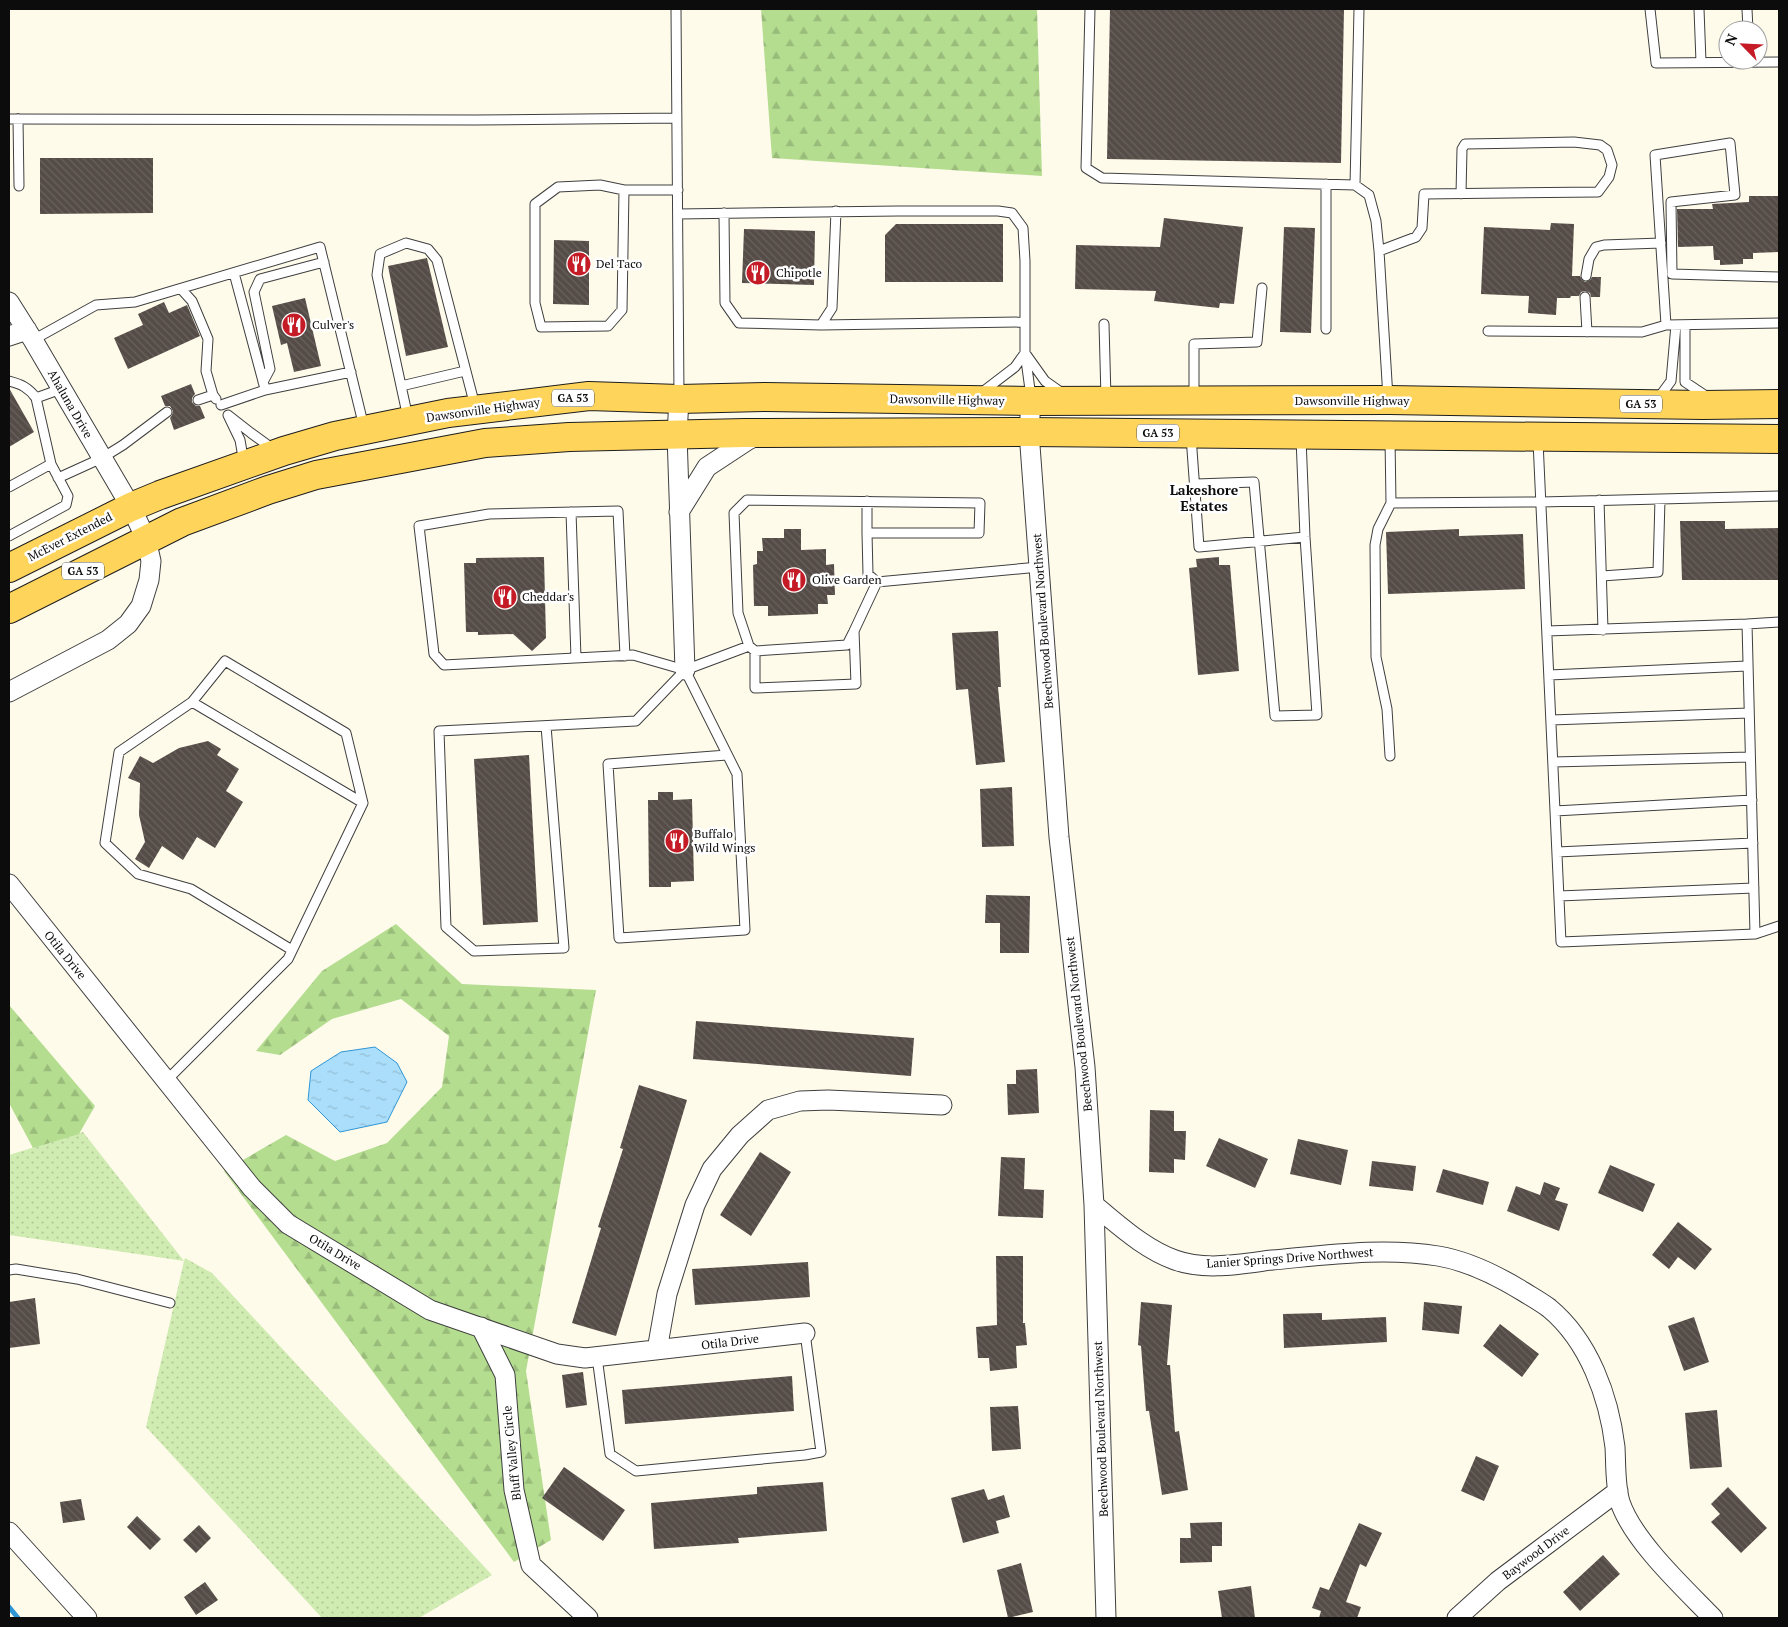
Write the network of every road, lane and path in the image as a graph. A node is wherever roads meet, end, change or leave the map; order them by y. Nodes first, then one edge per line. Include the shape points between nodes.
1 (676, 9) edge
2 (1090, 9) edge
3 (1359, 9) edge
4 (1650, 9) edge
5 (1699, 9) edge
6 (1701, 62) junction
7 (1718, 62) edge
8 (677, 118) junction
9 (14, 119) edge
10 (1326, 184) junction
11 (1356, 185) junction
12 (19, 186) dead end
13 (624, 190) junction
14 (678, 190) junction
15 (1461, 194) junction
16 (836, 211) junction
17 (724, 213) junction
18 (678, 214) junction
19 (1661, 243) junction
20 (1379, 251) junction
21 (324, 262) junction
22 (234, 273) junction
23 (1586, 276) dead end
24 (1779, 277) edge
25 (1262, 288) dead end
26 (182, 290) junction
27 (1585, 297) dead end
28 (9, 302) edge
29 (1025, 322) junction
30 (1779, 323) edge
31 (1104, 324) dead end
32 (821, 325) junction
33 (1666, 325) junction
34 (1680, 325) junction
35 (1326, 329) dead end
36 (1488, 331) dead end
37 (1587, 332) junction
38 (30, 335) junction
39 (9, 336) edge
40 (1025, 354) junction
41 (465, 371) junction
42 (351, 372) junction
43 (9, 381) edge
44 (264, 386) junction
45 (401, 386) junction
46 (61, 389) junction
47 (213, 396) junction
48 (36, 398) junction
49 (679, 399) junction
50 (198, 400) dead end
51 (970, 400) junction
52 (1388, 400) junction
53 (1031, 401) junction
54 (1073, 401) junction
55 (1106, 401) junction
56 (1194, 401) junction
57 (1654, 404) junction
58 (1779, 404) edge
59 (220, 405) junction
60 (1720, 405) junction
61 (476, 409) junction
62 (168, 412) dead end
63 (228, 415) junction
64 (409, 421) junction
65 (365, 430) junction
66 (1029, 432) junction
67 (762, 433) junction
68 (1191, 434) junction
69 (1301, 435) junction
70 (676, 436) junction
71 (1390, 436) junction
72 (1538, 438) junction
73 (1779, 439) edge
74 (280, 453) junction
75 (102, 458) junction
76 (51, 464) junction
77 (245, 465) junction
78 (58, 478) junction
79 (1196, 484) junction
80 (9, 488) edge
81 (1779, 496) edge
82 (1660, 499) junction
83 (1599, 500) junction
84 (867, 502) junction
85 (1541, 502) junction
86 (1391, 503) junction
87 (131, 507) junction
88 (571, 512) junction
89 (679, 512) junction
90 (867, 533) junction
91 (9, 536) edge
92 (1305, 537) junction
93 (146, 539) junction
94 (1259, 542) junction
95 (1039, 567) junction
96 (9, 568) edge
97 (1602, 576) junction
98 (877, 582) junction
99 (9, 609) edge
100 (1779, 622) edge
101 (1746, 624) junction
102 (1603, 630) junction
103 (854, 631) junction
104 (1547, 631) junction
105 (752, 648) junction
106 (625, 656) junction
107 (576, 658) junction
108 (1748, 666) junction
109 (685, 670) junction
110 (1549, 675) junction
111 (9, 692) edge
112 (192, 702) junction
113 (1748, 713) junction
114 (1551, 720) junction
115 (546, 726) junction
116 (727, 755) junction
117 (1390, 756) dead end
118 (1750, 756) junction
119 (1553, 762) junction
120 (1752, 800) junction
121 (363, 803) junction
122 (1555, 811) junction
123 (1753, 843) junction
124 (1557, 852) junction
125 (9, 884) edge
126 (1754, 888) junction
127 (1559, 896) junction
128 (1779, 926) edge
129 (1755, 934) junction
130 (292, 950) junction
131 (166, 1081) junction
132 (942, 1105) dead end
133 (1094, 1206) junction
134 (9, 1270) edge
135 (170, 1303) dead end
136 (481, 1327) junction
137 (805, 1333) joint
138 (657, 1350) junction
139 (597, 1357) junction
140 (1618, 1491) junction
141 (9, 1532) edge
142 (87, 1618) edge
143 (588, 1618) edge
144 (1106, 1618) edge
145 (1457, 1618) edge
146 (1713, 1618) edge

1 - 8 lane
2 - 10 lane via 1086,168 1102,178
3 - 11 lane
4 - 6 lane via 1656,63
5 - 6 lane
6 - 7 lane
8 - 9 lane
8 - 14 lane
9 - 12 lane
10 - 11 lane
10 - 35 lane
11 - 20 lane via 1369,195
13 - 13 lane via 622,310 608,326 541,327 534,303 535,204 558,187 600,185
13 - 14 lane
14 - 18 lane
15 - 15 lane via 1598,192 1609,177 1612,165 1607,150 1600,144 1465,144 1462,149
15 - 20 lane via 1424,194 1422,228 1416,237
16 - 17 lane
16 - 29 lane via 1012,213 1023,228
16 - 32 lane via 832,308
17 - 18 lane
17 - 32 lane via 725,303 738,323
18 - 49 lane
19 - 23 lane via 1596,246 1589,258
19 - 24 lane via 1656,155 1730,143 1735,195 1671,202 1672,274
19 - 33 lane
20 - 52 lane
21 - 22 lane via 320,247
21 - 42 lane
21 - 44 lane via 260,279 254,292 270,369
22 - 26 lane
22 - 44 lane
25 - 56 lane via 1257,342 1194,344
26 - 38 lane via 135,302 96,305
26 - 47 lane via 192,302 208,339 206,372
27 - 37 lane
28 - 38 street, Ahaluna Drive
29 - 32 lane
29 - 40 lane
30 - 34 lane
31 - 55 lane
33 - 34 lane
33 - 37 lane via 1642,332
34 - 57 lane via 1671,381
34 - 60 lane via 1684,382
36 - 37 lane
38 - 39 street
38 - 46 street, Ahaluna Drive
40 - 51 lane via 1015,367
40 - 53 lane
40 - 54 lane via 1044,382
41 - 45 lane
41 - 45 lane via 437,260 428,249 406,243 380,254 377,275
41 - 61 lane
42 - 44 lane
42 - 65 lane
43 - 48 lane via 19,383
44 - 59 lane
45 - 64 lane
46 - 48 lane
46 - 75 street, Ahaluna Drive
47 - 50 lane
47 - 59 lane
48 - 76 lane
49 - 51 main road, Dawsonville Highway / GA 53
49 - 61 main road, Dawsonville Highway / GA 53 via 590,396
49 - 70 street
51 - 53 main road, Dawsonville Highway / GA 53
52 - 56 main road, Dawsonville Highway / GA 53
52 - 57 main road, Dawsonville Highway / GA 53
52 - 71 main road
53 - 54 main road, Dawsonville Highway / GA 53
53 - 66 street, Beechwood Boulevard Northwest
54 - 55 main road, Dawsonville Highway / GA 53
55 - 56 main road, Dawsonville Highway / GA 53
57 - 60 main road, Dawsonville Highway / GA 53
58 - 60 main road, Dawsonville Highway / GA 53
59 - 63 lane
61 - 64 main road, Dawsonville Highway / GA 53
62 - 75 lane
63 - 74 lane
63 - 77 lane via 240,440
64 - 65 main road, Dawsonville Highway / GA 53
65 - 74 main road, Dawsonville Highway / GA 53
66 - 67 main road, GA 53
66 - 68 main road, GA 53
66 - 95 street, Beechwood Boulevard Northwest
67 - 70 main road, GA 53
67 - 89 street via 707,467
68 - 69 main road, GA 53
68 - 79 lane
69 - 71 main road, GA 53
69 - 92 lane
70 - 89 street
70 - 93 main road, GA 53 via 569,437 485,443 428,453 316,475 182,522
71 - 72 main road, GA 53
71 - 86 lane
72 - 73 main road, GA 53
72 - 85 lane
74 - 77 main road, Dawsonville Highway / GA 53
75 - 78 lane
75 - 87 street, Ahaluna Drive
76 - 78 lane
76 - 80 lane
77 - 87 main road, Dawsonville Highway / GA 53
78 - 91 lane via 68,496 66,506
79 - 94 lane via 1254,482
79 - 94 lane via 1199,548
81 - 82 lane
82 - 83 lane
82 - 97 lane via 1658,572
83 - 85 lane
83 - 97 lane
84 - 90 lane
84 - 90 lane via 980,503 979,533
84 - 105 lane via 747,500 734,513 738,614
85 - 86 lane
85 - 104 lane
86 - 117 lane via 1378,529 1375,545 1376,657 1387,708
87 - 93 street, Ahaluna Drive
87 - 96 main road, McEver Extended / GA 53
88 - 106 lane via 618,511
88 - 107 lane
88 - 107 lane via 489,514 419,526 434,654 444,665
89 - 109 street
90 - 98 lane via 868,574
92 - 94 lane
92 - 94 lane via 1316,715 1275,716
93 - 99 main road, GA 53
93 - 111 street via 151,560 149,580 141,606 128,624 108,640
95 - 98 lane
95 - 133 street, Beechwood Boulevard Northwest via 1059,837 1085,1067
97 - 102 lane
98 - 103 lane
100 - 101 lane
101 - 102 lane
101 - 108 lane
102 - 104 lane
103 - 105 lane via 847,645
103 - 105 lane via 856,684 755,688
104 - 110 lane
105 - 109 lane
106 - 107 lane
106 - 109 lane via 632,655
108 - 110 lane
108 - 113 lane
109 - 115 lane via 636,721
109 - 116 lane
110 - 114 lane
112 - 121 lane
112 - 121 lane via 225,661 346,733
112 - 130 lane via 119,752 105,843 138,874 191,889
113 - 114 lane
113 - 118 lane
114 - 119 lane
115 - 115 lane via 439,731 446,928 474,951 564,948
116 - 116 lane via 737,774 745,930 619,938 608,764
118 - 119 lane
118 - 120 lane
119 - 122 lane
120 - 122 lane
120 - 123 lane
121 - 130 lane
122 - 124 lane
123 - 124 lane
123 - 126 lane
124 - 127 lane
125 - 131 street, Otila Drive
126 - 127 lane
126 - 129 lane
127 - 129 lane via 1561,942
128 - 129 lane
130 - 131 lane via 288,959
131 - 136 street, Otila Drive via 252,1188 288,1224 430,1310
132 - 138 street via 828,1100 800,1101 768,1110 740,1135 712,1169 695,1205 667,1294
133 - 140 street, Lanier Springs Drive Northwest via 1146,1246 1175,1260 1194,1264 1227,1265 1373,1251 1438,1256 1475,1267 1512,1285 1549,1308 1576,1336 1595,1370 1614,1445
133 - 144 street, Beechwood Boulevard Northwest
134 - 135 lane via 77,1279
136 - 139 street, Otila Drive via 556,1354
136 - 143 street, Bluff Valley Circle via 505,1375 514,1490 530,1565
137 - 138 street, Otila Drive
137 - 139 lane via 821,1452 806,1454 636,1471 610,1454
138 - 139 street, Otila Drive
140 - 145 street, Baywood Drive via 1498,1582
140 - 146 street, Lanier Springs Drive Northwest via 1627,1519 1645,1545
141 - 142 street

